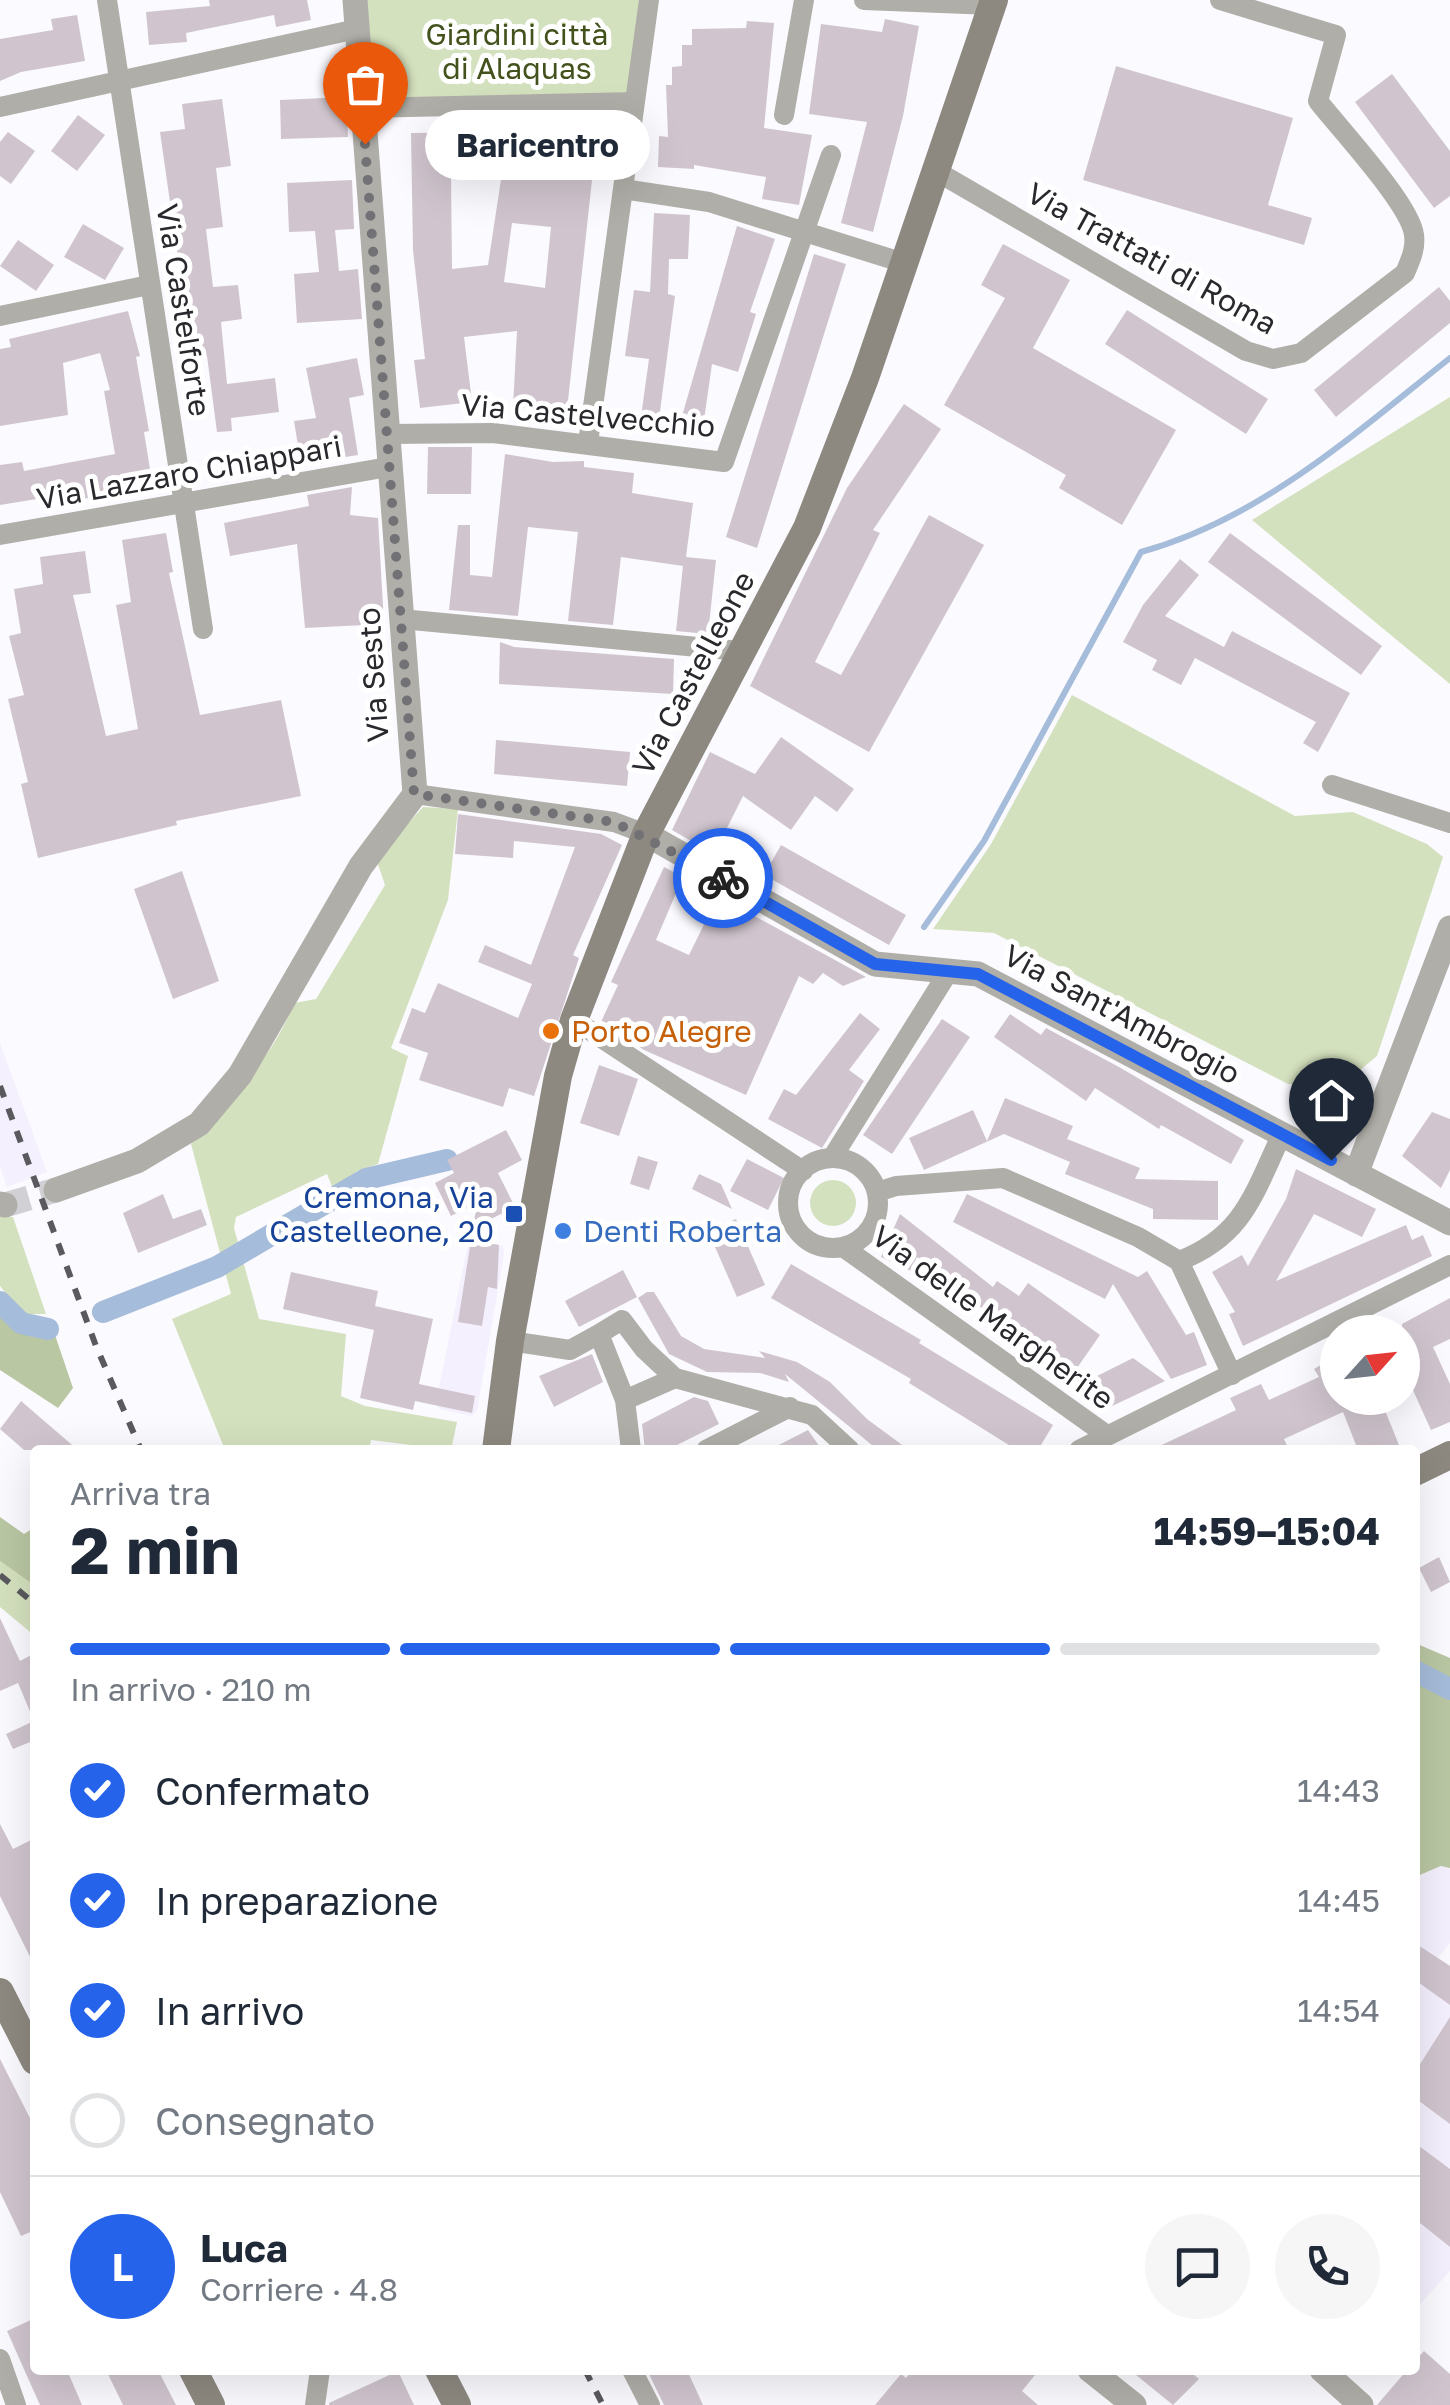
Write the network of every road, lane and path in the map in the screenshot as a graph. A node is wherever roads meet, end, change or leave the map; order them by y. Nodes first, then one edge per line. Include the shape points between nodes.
1 (106, 0) edge
2 (354, 0) edge
3 (649, 0) edge
4 (804, 0) edge
5 (864, 0) edge
6 (1220, 0) edge
7 (993, 2) edge
8 (357, 29) junction
9 (119, 81) junction
10 (635, 102) junction
11 (0, 106) edge
12 (363, 108) junction
13 (784, 114) dead end
14 (831, 155) dead end
15 (936, 171) junction
16 (623, 189) junction
17 (805, 232) junction
18 (904, 263) junction
19 (149, 286) junction
20 (0, 316) edge
21 (387, 434) junction
22 (588, 443) junction
23 (388, 467) junction
24 (184, 502) junction
25 (0, 535) edge
26 (401, 619) junction
27 (203, 630) dead end
28 (740, 652) junction
29 (1332, 785) dead end
30 (414, 794) junction
31 (1450, 823) edge
32 (646, 834) junction
33 (1450, 928) edge
34 (949, 971) junction
35 (574, 1020) junction
36 (1282, 1134) junction
37 (832, 1158) junction
38 (803, 1171) junction
39 (1356, 1174) junction
40 (56, 1190) tunnel mouth
41 (878, 1192) junction
42 (1450, 1223) edge
43 (843, 1247) junction
44 (1179, 1261) junction
45 (1450, 1265) edge
46 (599, 1334) junction
47 (510, 1341) junction
48 (1232, 1375) junction
49 (675, 1378) junction
50 (625, 1400) junction
51 (790, 1407) junction
52 (1108, 1436) junction
53 (497, 1445) edge
54 (630, 1445) edge
55 (720, 1445) edge
56 (844, 1445) edge
57 (1089, 1445) edge
58 (1450, 1455) edge
59 (1420, 1470) edge
60 (0, 1992) edge
61 (30, 2051) edge
62 (0, 2359) edge
63 (195, 2375) edge
64 (319, 2375) edge
65 (441, 2375) edge
66 (635, 2375) edge
67 (1096, 2375) edge
68 (1328, 2375) edge
69 (16, 2405) edge
70 (210, 2405) edge
71 (315, 2405) edge
72 (457, 2405) edge
73 (650, 2405) edge
74 (1134, 2405) edge
75 (1361, 2405) edge

1 - 9 street, Via Castelforte
2 - 8 street, Via Sesto
3 - 10 street
4 - 13 street
5 - 7 street
6 - 15 street, Via Trattati di Roma via 1336,35 1318,101 1414,233 1405,273 1301,353 1273,359 1246,351
7 - 15 main road, Via Castelleone
8 - 9 street
8 - 12 street, Via Sesto
9 - 11 street
9 - 19 street, Via Castelforte
10 - 12 street
10 - 16 street
12 - 21 street, Via Sesto
14 - 17 street
15 - 18 main road, Via Castelleone
16 - 17 street via 709,202
16 - 22 street
17 - 18 street
17 - 22 street, Via Castelvecchio via 724,462
18 - 28 main road, Via Castelleone via 807,528
19 - 20 street
19 - 24 street, Via Castelforte
21 - 22 street, Via Castelvecchio via 493,432
21 - 23 street, Via Sesto
23 - 24 street, Via Lazzaro Chiappari
23 - 26 street, Via Sesto
24 - 25 street, Via Lazzaro Chiappari
24 - 27 street, Via Castelforte
26 - 28 street
26 - 30 street, Via Sesto
28 - 32 main road, Via Castelleone
29 - 31 street
30 - 32 street, Via Sant'Ambrogio via 614,822
30 - 40 street via 362,866 240,1075 199,1124 137,1160
32 - 34 street, Via Sant'Ambrogio via 875,964
32 - 35 main road, Via Castelleone
33 - 39 street
34 - 36 street, Via Sant'Ambrogio via 978,974
34 - 37 street
35 - 38 street
35 - 47 main road, Via Castelleone
36 - 39 street, Via Sant'Ambrogio
36 - 44 street via 1228,1234
37 - 38 street
37 - 41 street via 852,1162
38 - 43 street via 788,1194 790,1219 814,1245
39 - 42 street, Via Sant'Ambrogio
41 - 43 street via 870,1231
41 - 44 street via 1003,1178 1081,1209
43 - 52 street, Via delle Margherite
44 - 48 street
45 - 48 street
46 - 47 street via 570,1350
46 - 49 street via 622,1320
46 - 50 street
47 - 53 main road, Via Castelleone
48 - 52 street
49 - 50 street
49 - 51 street
50 - 54 street
51 - 55 street
51 - 56 street via 812,1416
52 - 57 street
58 - 59 main road
60 - 61 main road
62 - 69 street
63 - 70 main road
64 - 71 street
65 - 72 main road
66 - 73 street
67 - 74 street
68 - 75 street

